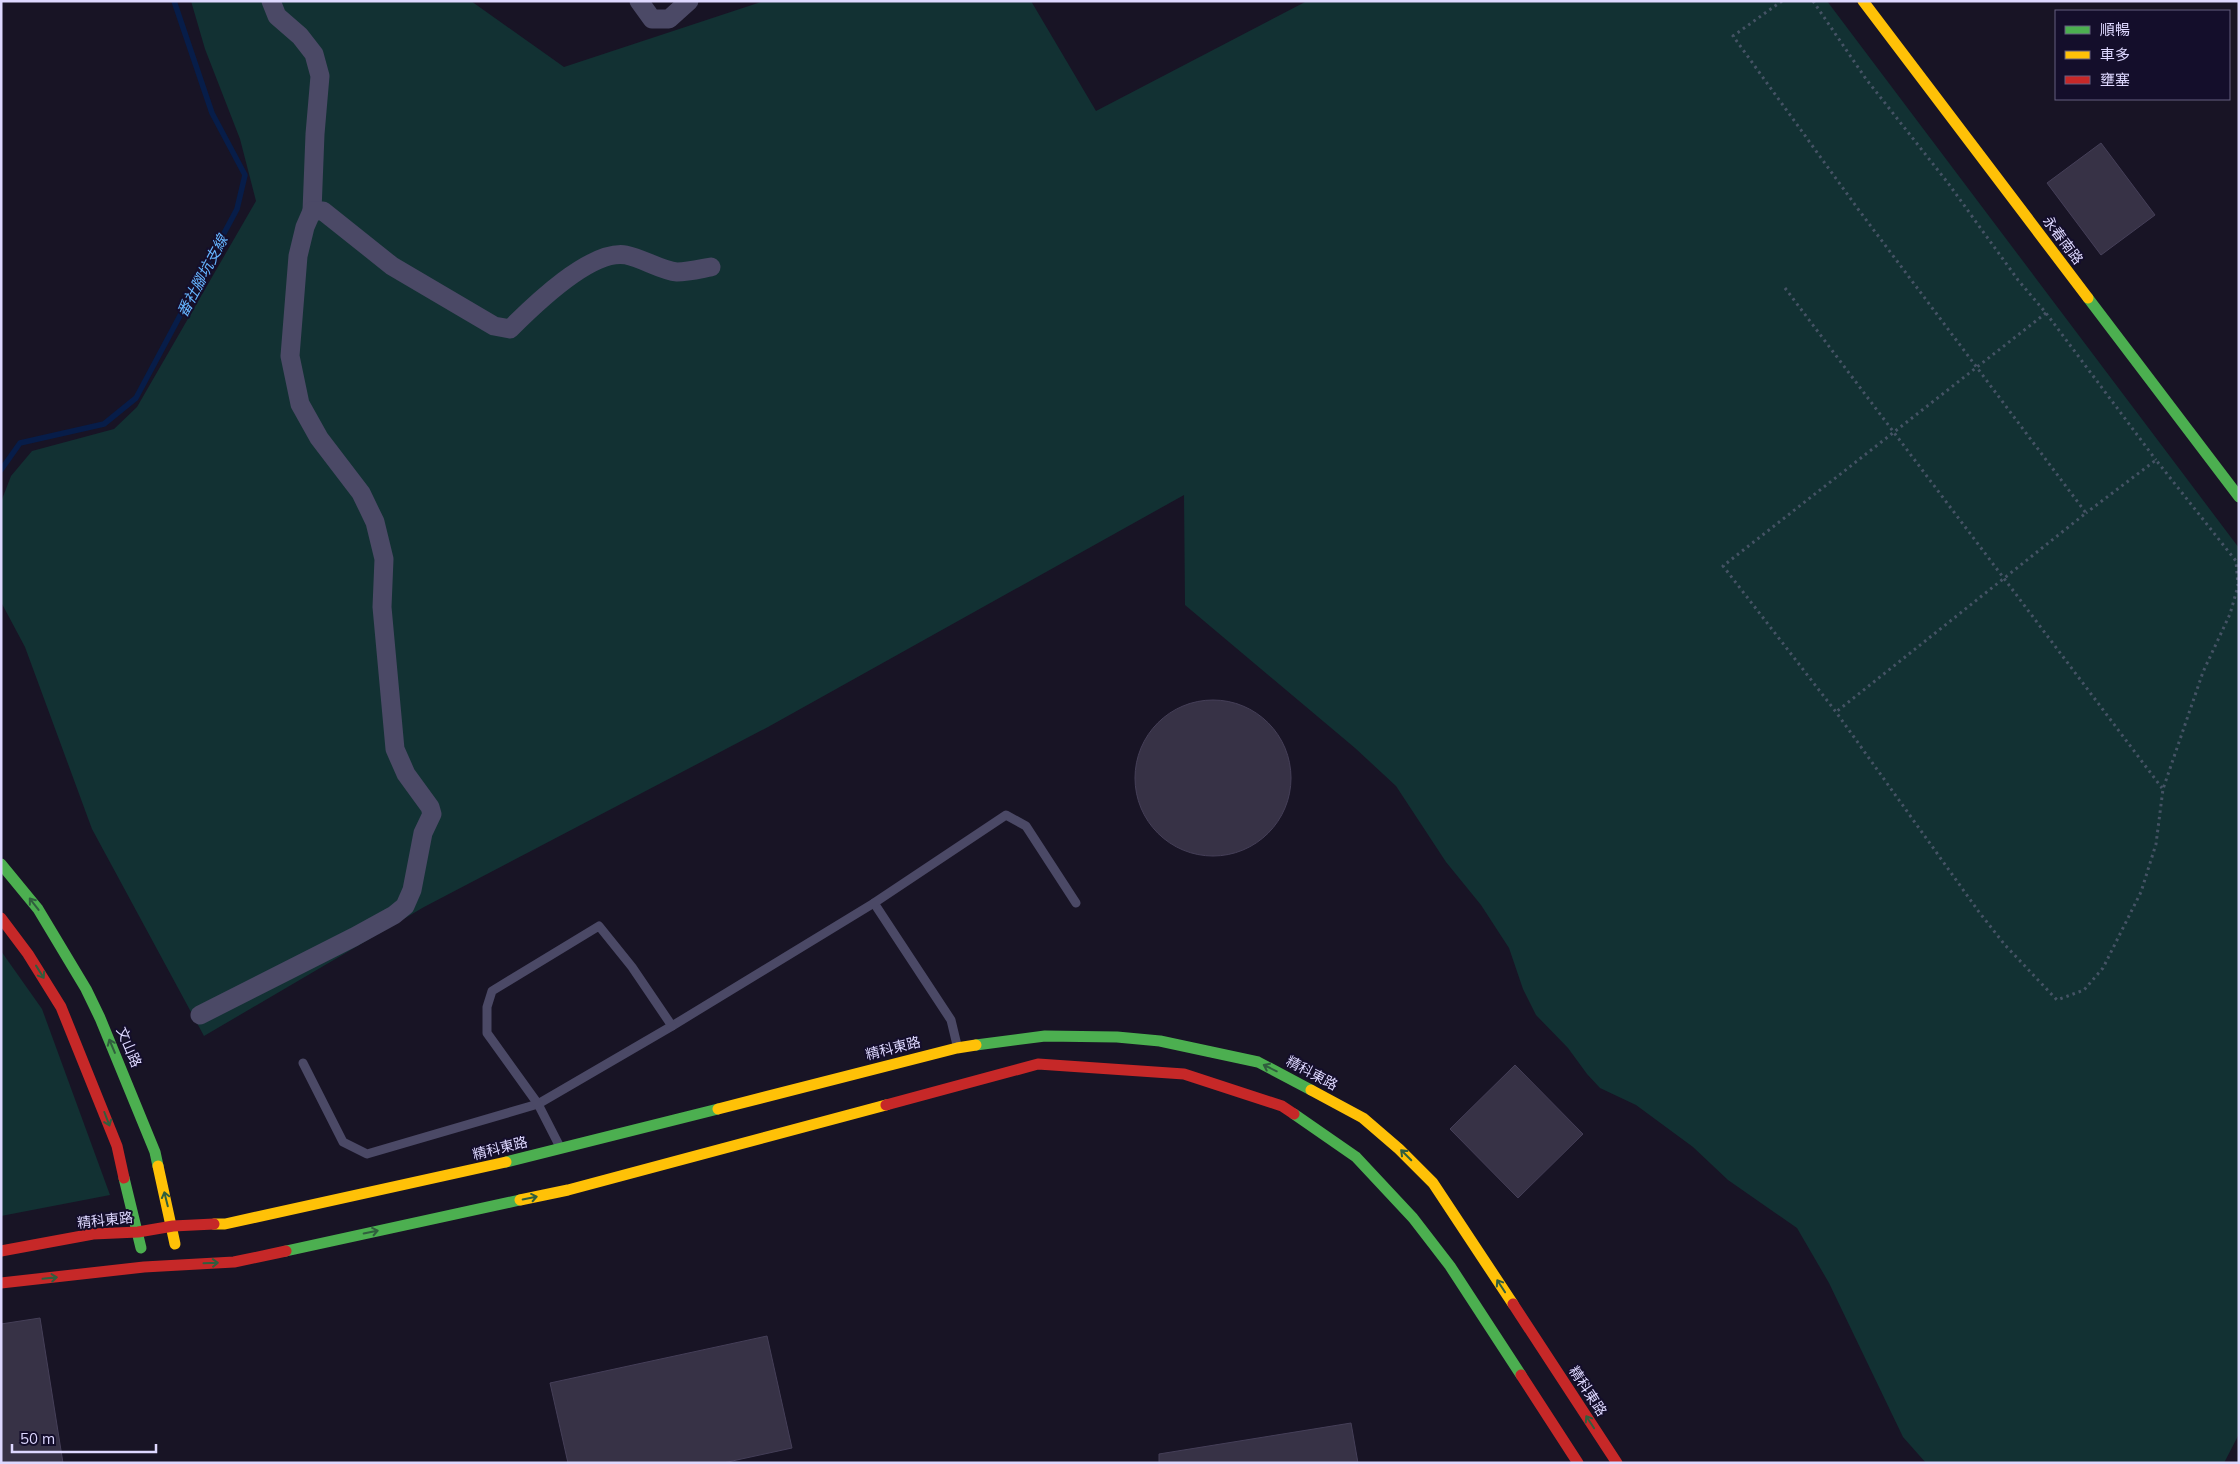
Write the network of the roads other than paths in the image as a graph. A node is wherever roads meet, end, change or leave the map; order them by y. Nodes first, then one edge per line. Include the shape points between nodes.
1 (271, 1) edge
2 (639, 1) edge
3 (689, 1) edge
4 (1863, 1) edge
5 (312, 211) junction
6 (711, 267) dead end
7 (2239, 497) edge
8 (1, 864) edge
9 (1076, 903) dead end
10 (874, 904) junction
11 (1, 918) edge
12 (200, 1015) dead end
13 (672, 1026) junction
14 (957, 1048) junction
15 (302, 1063) dead end
16 (538, 1104) junction
17 (560, 1147) junction
18 (173, 1226) junction
19 (138, 1232) junction
20 (1, 1251) edge
21 (178, 1264) junction
22 (144, 1267) junction
23 (1, 1283) edge
24 (1578, 1463) edge
25 (1617, 1463) edge

1 - 5 street via 277,16 300,36 314,54 320,76
2 - 3 street via 652,18 669,19
4 - 7 street, 永春南路
5 - 6 street via 323,211 392,266 494,326 510,330 537,302 572,274 603,259 623,254 675,272
5 - 12 street via 298,256 290,356 300,404 319,438 361,493 375,522 384,559 382,607 395,749 406,774 432,814 423,833 412,890 405,906 354,937
18 -> 8 street, 文山路 via 155,1152 100,1018 38,909
9 - 10 lane via 1026,826 1006,815
10 - 13 lane
10 - 14 lane via 951,1020
11 -> 19 street via 61,1007 117,1146
13 - 16 lane
13 - 16 lane via 599,926 492,991 487,1007 486,1033
14 - 17 street, 精科東路
25 -> 14 street, 精科東路 via 1434,1183 1363,1118 1258,1062 1189,1046 1117,1037 1045,1036
15 - 16 lane via 343,1142 367,1154
16 - 17 lane
17 - 18 street, 精科東路 via 496,1165 225,1224
18 - 19 street, 精科東路
18 - 21 street, 文山路
19 - 20 street, 精科東路 via 93,1234
19 - 22 street
21 - 22 street
21 -> 24 street via 234,1262 568,1190 1038,1064 1184,1074 1282,1106 1356,1157 1413,1218 1450,1266
23 -> 22 street

